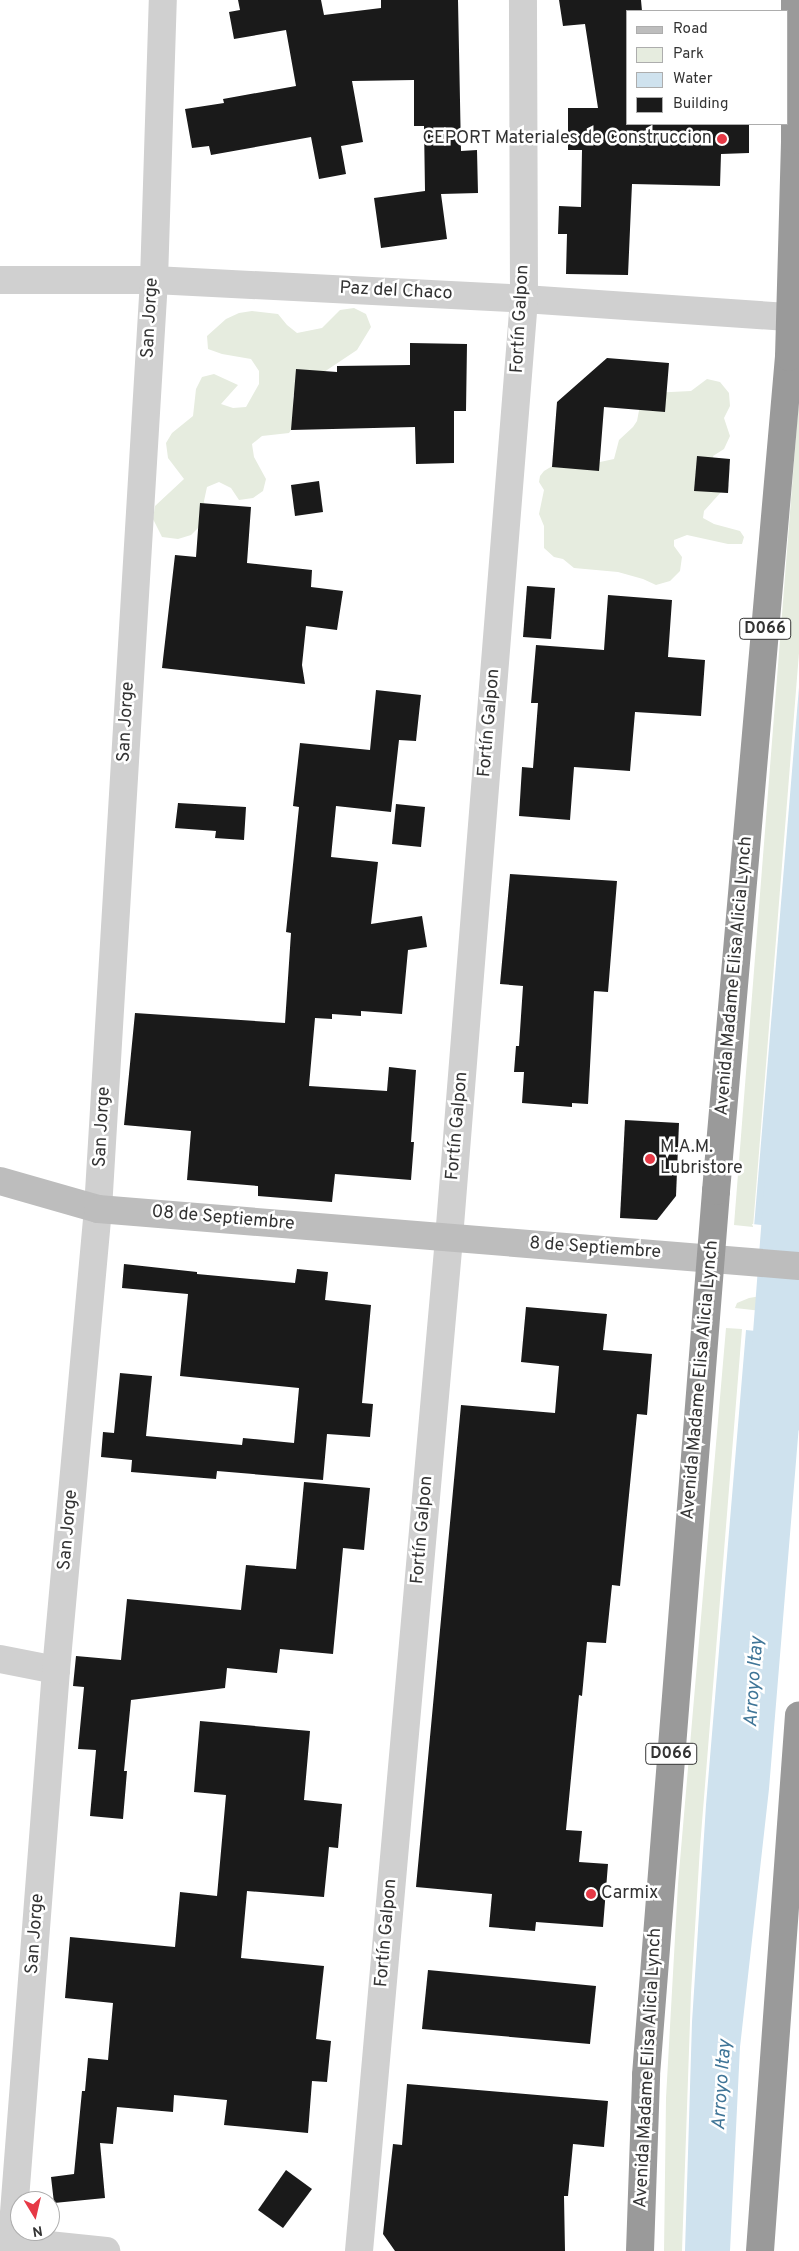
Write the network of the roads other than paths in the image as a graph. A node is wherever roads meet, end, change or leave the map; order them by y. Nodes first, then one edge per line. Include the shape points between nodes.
1 (163, 0) edge
2 (523, 0) edge
3 (796, 0) edge
4 (0, 280) edge
5 (154, 280) junction
6 (524, 299) junction
7 (791, 317) junction
8 (0, 1181) edge
9 (98, 1209) junction
10 (449, 1238) junction
11 (710, 1258) junction
12 (799, 1266) edge
13 (0, 1659) edge
14 (56, 1670) junction
15 (799, 1714) edge
16 (8, 2244) edge
17 (106, 2251) edge
18 (359, 2251) edge
19 (640, 2251) edge
20 (760, 2251) edge

1 - 5 street, San Jorge
2 - 6 street, Fortín Galpon
3 - 7 highway, Avenida Madame Elisa Alicia Lynch / D066
4 - 5 street, Paz del Chaco
5 - 6 street, Paz del Chaco
5 - 9 street, San Jorge
6 - 7 street, Paz del Chaco
6 - 10 street, Fortín Galpon
7 - 11 highway, Avenida Madame Elisa Alicia Lynch / D066
8 - 9 street, 08 de Septiembre
9 - 10 street, 08 de Septiembre
9 - 14 street, San Jorge
10 - 11 street, 8 de Septiembre
10 - 18 street, Fortín Galpon
11 - 12 street, 8 de Septiembre
11 - 19 highway, Avenida Madame Elisa Alicia Lynch / D066 via 646,2075
13 - 14 street
14 - 16 street, San Jorge
15 - 20 highway
16 - 17 street

